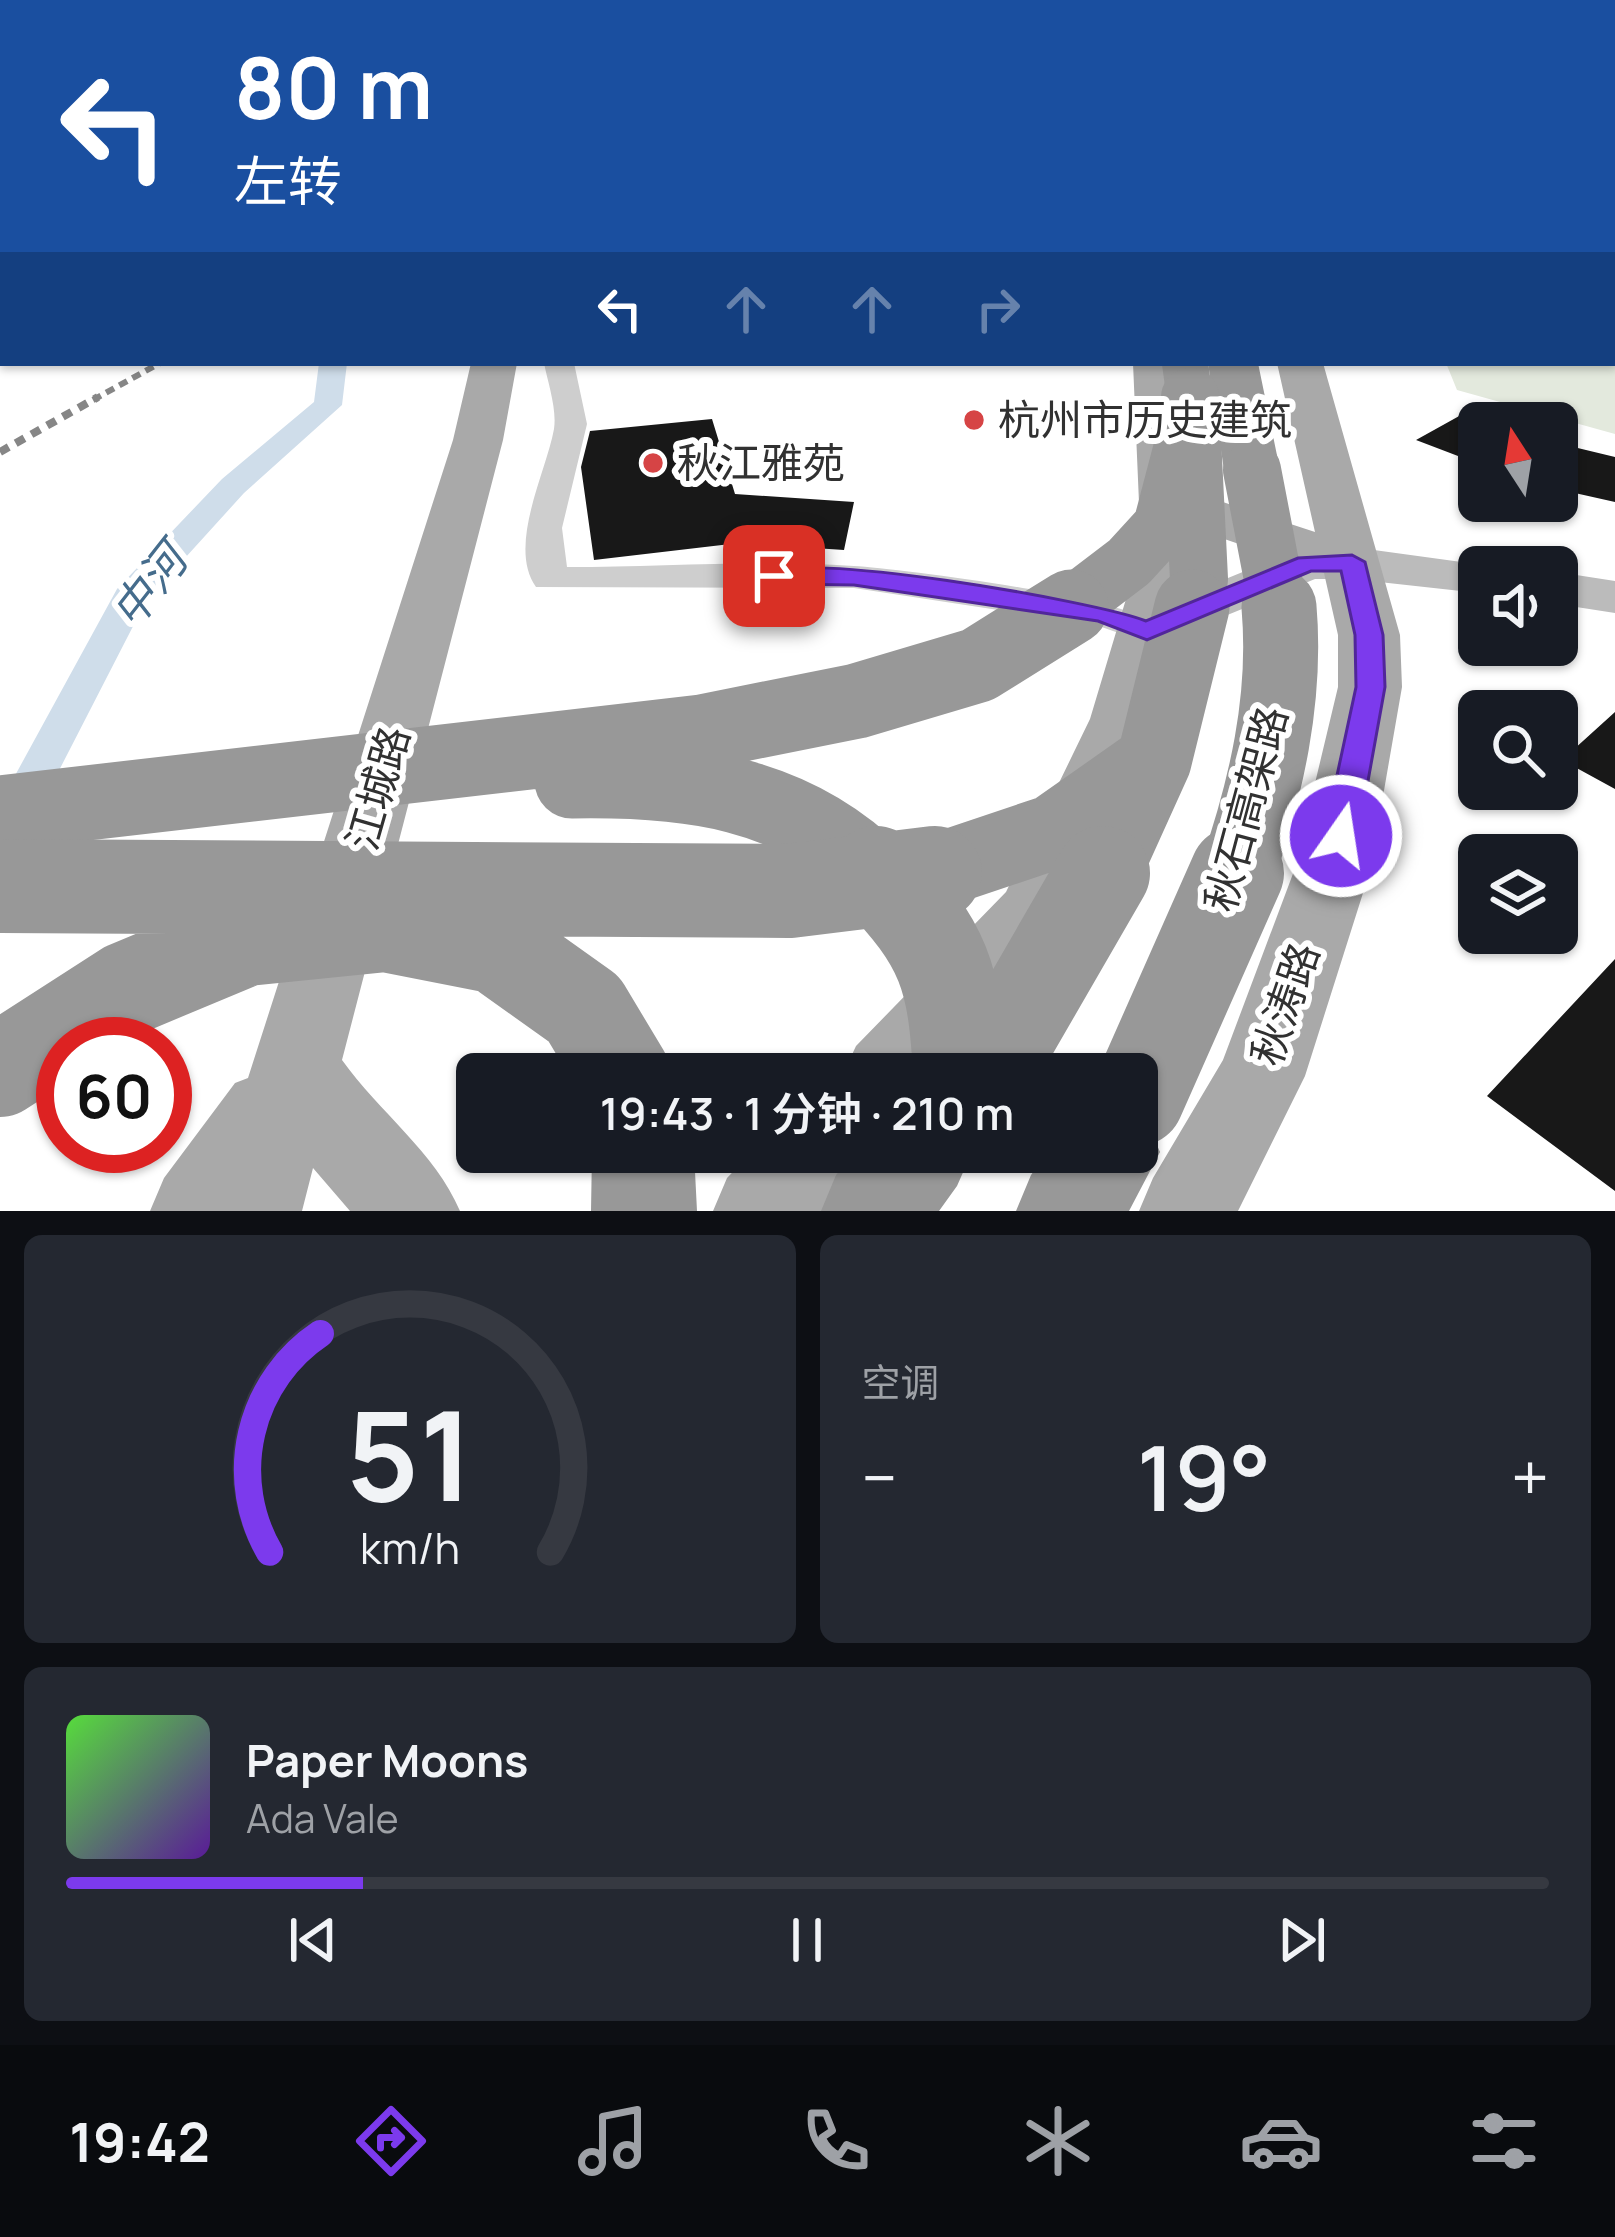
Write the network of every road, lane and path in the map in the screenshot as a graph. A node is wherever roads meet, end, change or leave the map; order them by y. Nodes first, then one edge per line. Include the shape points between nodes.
1 (493, 366) edge
2 (560, 366) edge
3 (1301, 366) edge
4 (1192, 375) edge
5 (1166, 501) junction
6 (1352, 562) junction
7 (1458, 575) edge
8 (1578, 591) edge
9 (1615, 597) edge
10 (1147, 631) junction
11 (1154, 760) junction
12 (0, 813) edge
13 (0, 849) edge
14 (0, 886) edge
15 (610, 1053) edge
16 (906, 1053) edge
17 (959, 1053) edge
18 (998, 1053) edge
19 (1157, 1053) edge
20 (297, 1068) junction
21 (0, 1070) edge
22 (643, 1173) edge
23 (796, 1173) edge
24 (904, 1173) edge
25 (945, 1173) edge
26 (1095, 1173) edge
27 (198, 1211) edge
28 (254, 1211) edge
29 (412, 1211) edge
30 (644, 1211) edge
31 (761, 1211) edge
32 (874, 1211) edge
33 (934, 1211) edge
34 (1069, 1211) edge
35 (1187, 1211) edge

1 - 20 main road, 江城路
2 - 10 street via 572,424 544,528 549,579 854,577 1104,614
3 - 6 main road, 秋涛路
4 - 5 main road
4 - 11 highway, bridge via 1199,579
4 - 12 highway, bridge via 1162,526 1087,597 978,664 856,701 702,732
4 - 19 highway, 秋石高架路, bridge via 1276,583 1280,698 1268,764 1222,908
5 - 6 main road
5 - 10 main road via 1169,549
6 - 7 street
6 - 10 street via 1307,563
6 - 35 main road, 秋涛路 via 1369,635 1370,687 1350,802 1261,1076
8 - 9 street
10 - 16 main road via 1123,719 1036,912
11 - 14 highway, bridge via 1054,832 929,875 789,891
11 - 18 highway, bridge via 1099,882
13 - 17 highway, bridge via 523,783 632,779 752,796 837,837 902,898 952,985
15 - 21 highway, bridge via 584,1009 496,947 385,925 246,939 126,988
20 - 27 main road
20 - 28 main road, 江城路
20 - 29 main road
22 - 30 highway
23 - 31 main road
24 - 32 highway
25 - 33 highway
26 - 34 highway

